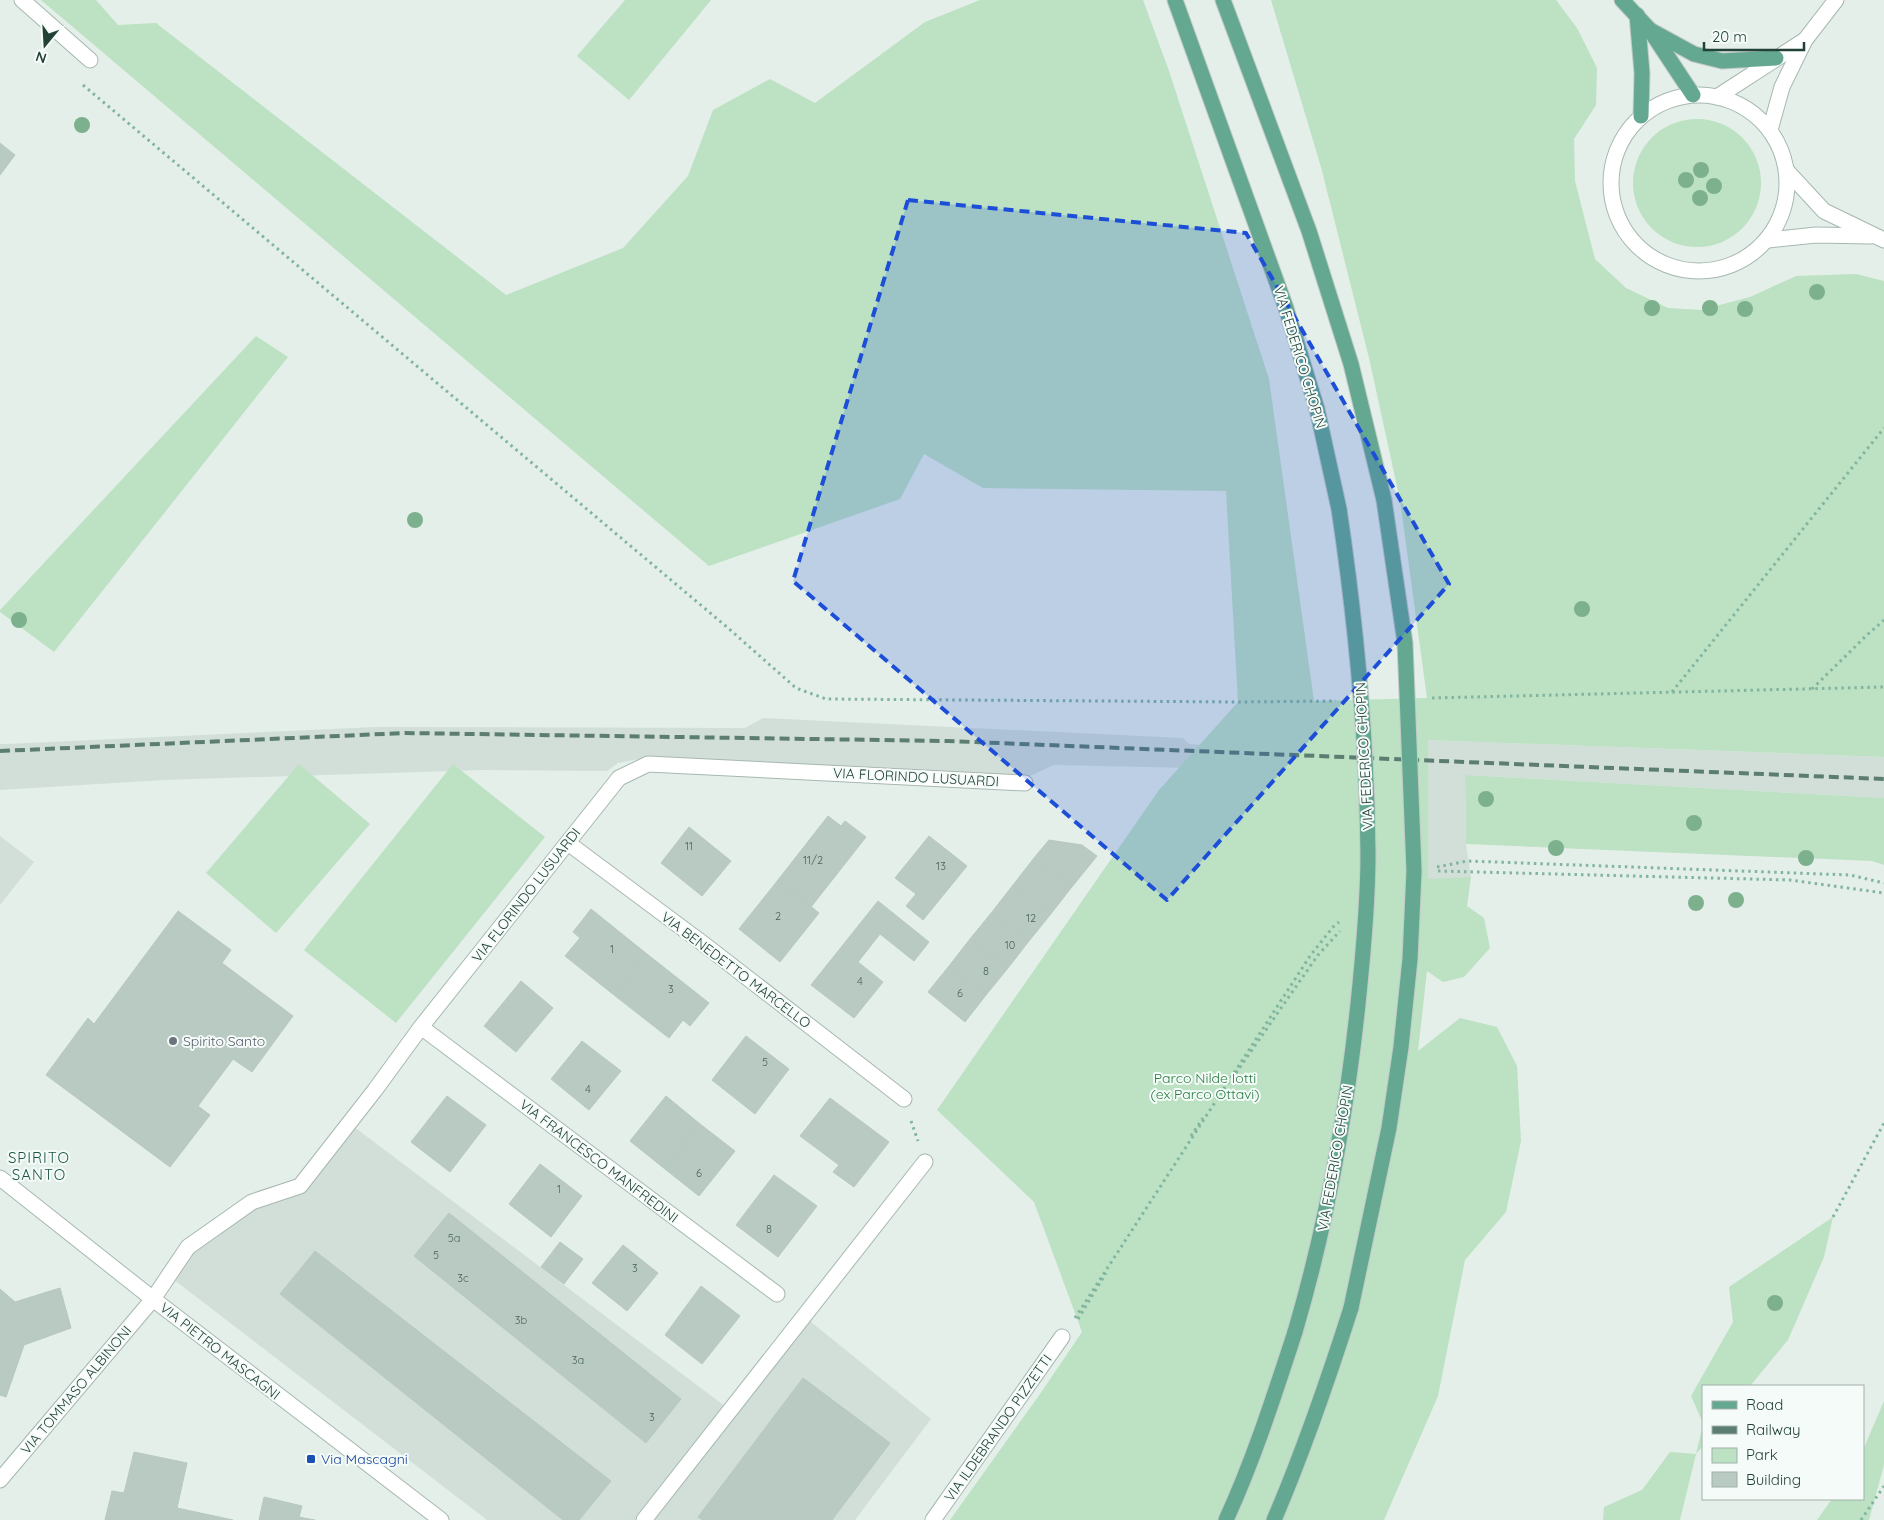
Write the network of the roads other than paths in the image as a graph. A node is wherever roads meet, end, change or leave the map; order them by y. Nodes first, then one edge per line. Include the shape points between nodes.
1 (22, 0) edge
2 (1175, 0) edge
3 (1223, 0) edge
4 (1622, 0) edge
5 (1836, 0) edge
6 (1637, 16) junction
7 (1650, 30) junction
8 (1805, 40) junction
9 (1776, 58) junction
10 (90, 60) dead end
11 (1693, 95) junction
12 (1718, 97) junction
13 (1641, 116) junction
14 (1770, 130) junction
15 (1787, 171) junction
16 (1880, 238) edge
17 (1768, 240) junction
18 (1025, 783) dead end
19 (568, 843) junction
20 (421, 1027) junction
21 (904, 1099) road end
22 (924, 1162) road end
23 (0, 1178) edge
24 (777, 1294) dead end
25 (153, 1299) junction
26 (1062, 1337) dead end
27 (0, 1480) edge
28 (442, 1520) edge
29 (644, 1520) edge
30 (933, 1520) edge
31 (1226, 1520) edge
32 (1274, 1520) edge

1 - 10 street
2 - 31 main road, VIA FEDERICO CHOPIN, bridge via 1286,308 1317,409 1339,509 1351,592 1366,765 1368,857 1362,966 1350,1081 1328,1205 1295,1332 1270,1409
3 - 32 main road, bridge via 1309,231 1351,364 1384,500 1405,643 1412,787 1414,881 1410,959 1389,1128 1351,1308 1324,1392
4 - 6 main road
5 - 8 street
6 - 7 main road
6 - 13 main road via 1642,74
7 - 9 main road via 1694,54 1722,61
7 - 11 main road
8 - 9 street
8 - 14 street via 1782,86
9 - 12 street
11 - 12 street
11 - 13 street via 1671,99
12 - 14 street via 1755,114
13 - 17 street via 1628,129 1611,169 1611,200 1622,229 1633,243 1658,262 1678,270 1715,271 1745,259
14 - 15 street
15 - 16 street via 1824,211
15 - 17 street via 1784,208
16 - 17 street via 1816,235
18 - 19 street, VIA FLORINDO LUSUARDI via 648,764 620,778
19 - 20 street, VIA FLORINDO LUSUARDI
19 - 21 street, VIA BENEDETTO MARCELLO
20 - 24 street, VIA FRANCESCO MANFREDINI
20 - 25 street, VIA FLORINDO LUSUARDI via 300,1186 252,1202 188,1246
22 - 29 street
23 - 25 street, VIA PIETRO MASCAGNI
25 - 27 street, VIA TOMMASO ALBINONI
25 - 28 street, VIA PIETRO MASCAGNI
26 - 30 street, VIA ILDEBRANDO PIZZETTI

